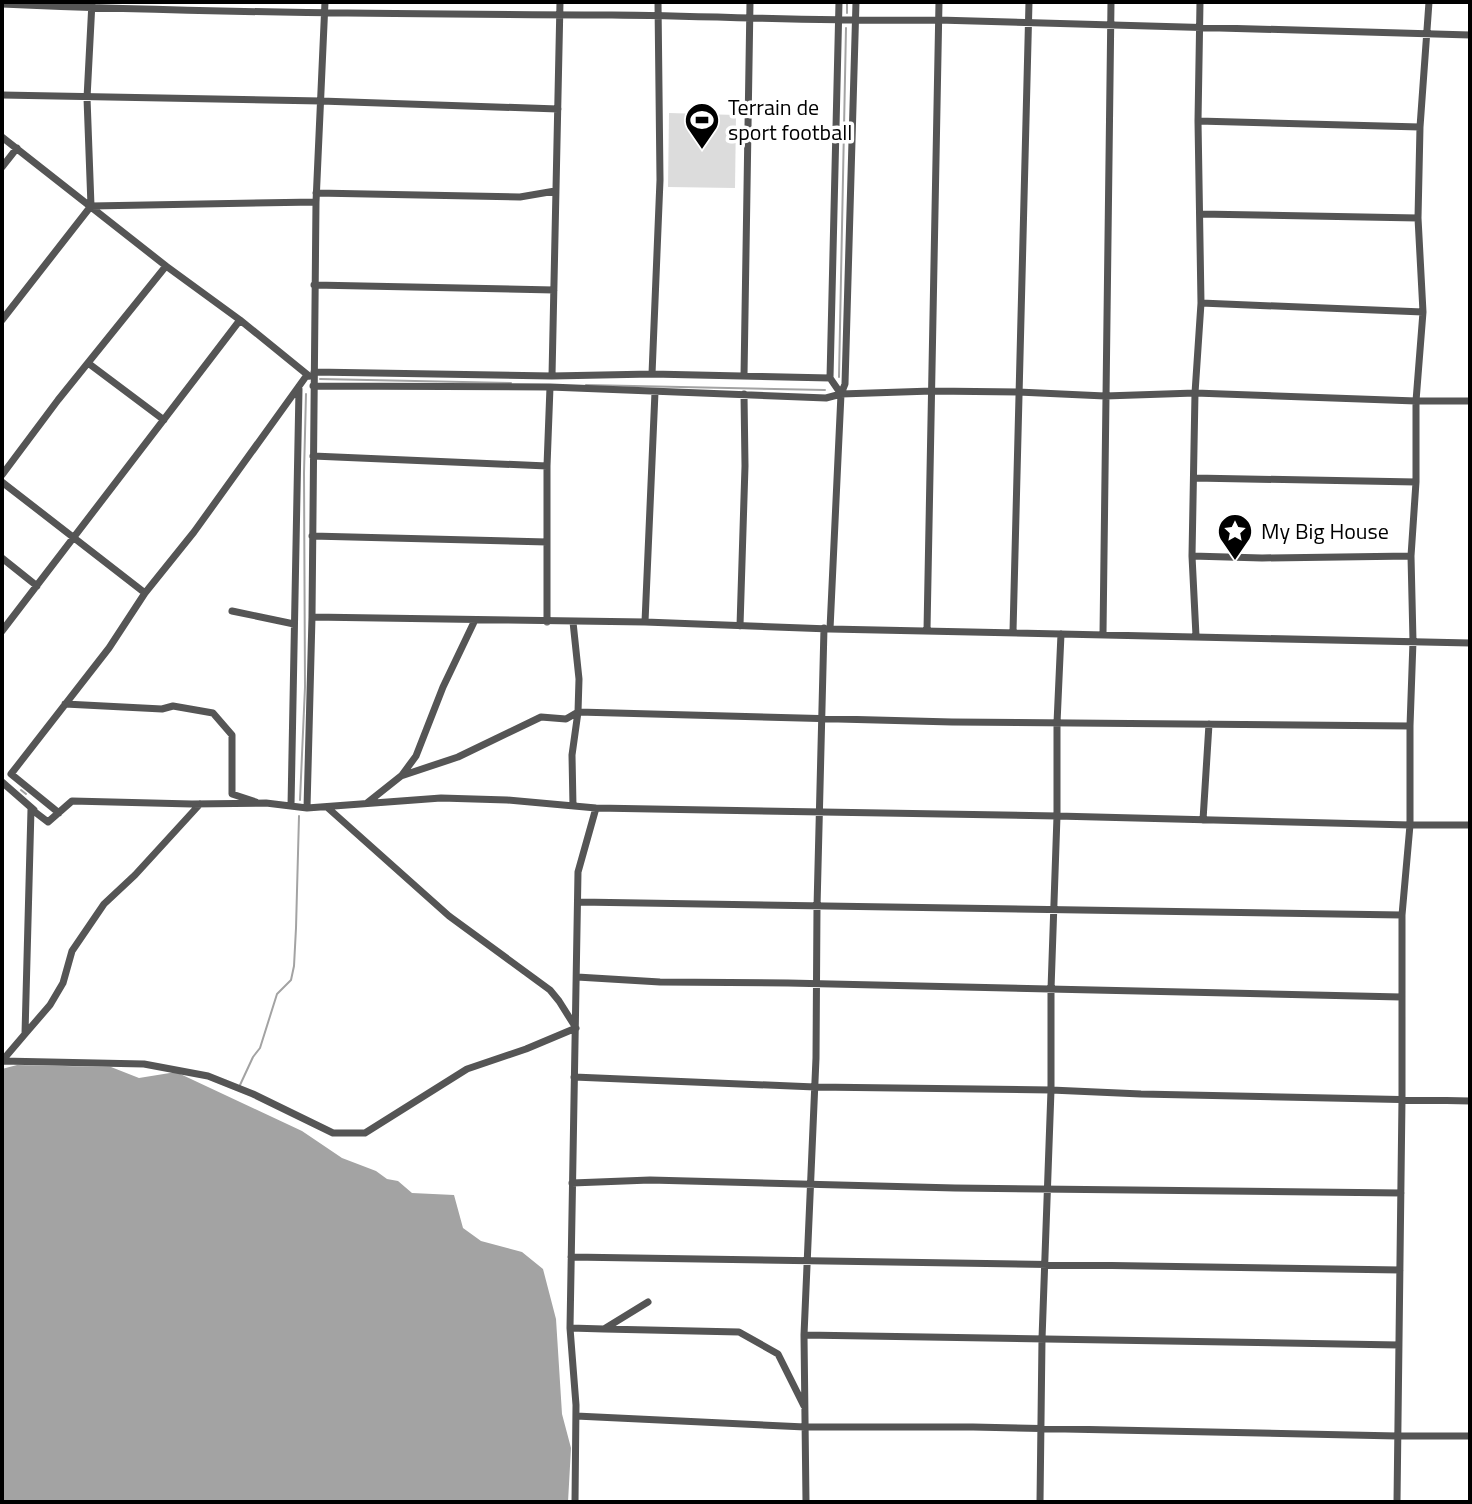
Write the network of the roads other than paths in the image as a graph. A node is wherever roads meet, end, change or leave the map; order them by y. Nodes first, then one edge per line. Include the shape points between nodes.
1 (325, 2) edge
2 (560, 2) edge
3 (658, 2) edge
4 (750, 2) edge
5 (839, 2) edge
6 (856, 2) edge
7 (939, 2) edge
8 (1029, 2) edge
9 (1111, 2) edge
10 (1200, 2) edge
11 (1429, 2) edge
12 (2, 4) edge
13 (92, 5) edge
14 (325, 13) junction
15 (560, 16) junction
16 (658, 17) junction
17 (750, 18) junction
18 (938, 20) junction
19 (847, 21) junction
20 (1029, 22) junction
21 (1110, 25) junction
22 (1200, 26) junction
23 (1428, 34) junction
24 (1470, 35) edge
25 (2, 95) edge
26 (87, 98) junction
27 (321, 101) junction
28 (558, 109) junction
29 (1198, 121) junction
30 (1420, 127) junction
31 (2, 137) edge
32 (17, 148) junction
33 (2, 167) edge
34 (555, 191) junction
35 (316, 197) junction
36 (91, 206) junction
37 (1200, 214) junction
38 (1418, 218) junction
39 (166, 266) junction
40 (314, 285) junction
41 (554, 290) junction
42 (1201, 303) junction
43 (1423, 312) junction
44 (2, 320) edge
45 (240, 320) junction
46 (88, 363) junction
47 (652, 374) junction
48 (552, 376) junction
49 (744, 376) junction
50 (312, 378) junction
51 (830, 378) junction
52 (299, 387) junction
53 (550, 387) junction
54 (932, 391) junction
55 (655, 392) junction
56 (1018, 392) junction
57 (1195, 393) junction
58 (744, 394) junction
59 (841, 394) junction
60 (1105, 396) junction
61 (1416, 401) junction
62 (1470, 401) edge
63 (164, 420) junction
64 (313, 456) junction
65 (547, 466) junction
66 (2, 475) edge
67 (1194, 478) junction
68 (2, 482) edge
69 (1416, 482) junction
70 (312, 536) junction
71 (74, 538) junction
72 (547, 542) junction
73 (1192, 556) junction
74 (1411, 556) junction
75 (2, 558) edge
76 (37, 586) junction
77 (145, 593) junction
78 (232, 611) dead end
79 (312, 617) junction
80 (475, 620) junction
81 (547, 622) junction
82 (573, 622) junction
83 (645, 622) junction
84 (294, 624) junction
85 (740, 626) junction
86 (827, 628) junction
87 (927, 630) junction
88 (2, 631) edge
89 (1013, 632) junction
90 (1061, 634) junction
91 (1103, 634) junction
92 (1196, 636) junction
93 (1413, 641) junction
94 (1470, 643) edge
95 (65, 704) junction
96 (578, 712) junction
97 (820, 719) junction
98 (1057, 723) junction
99 (1209, 724) junction
100 (1410, 726) junction
101 (401, 776) junction
102 (3, 785) edge
103 (261, 803) junction
104 (200, 804) junction
105 (366, 804) junction
106 (291, 806) junction
107 (573, 806) junction
108 (307, 808) junction
109 (328, 808) junction
110 (596, 808) junction
111 (820, 812) junction
112 (59, 813) junction
113 (1057, 816) junction
114 (1203, 820) junction
115 (48, 822) junction
116 (1410, 825) junction
117 (1470, 825) edge
118 (579, 902) junction
119 (817, 907) junction
120 (1053, 911) junction
121 (1402, 915) junction
122 (577, 977) junction
123 (816, 984) junction
124 (1051, 989) junction
125 (1401, 997) junction
126 (576, 1028) junction
127 (25, 1034) junction
128 (2, 1061) edge
129 (574, 1077) junction
130 (815, 1087) junction
131 (1051, 1090) junction
132 (1402, 1099) junction
133 (1470, 1101) edge
134 (572, 1183) junction
135 (809, 1183) junction
136 (1048, 1190) junction
137 (1401, 1193) junction
138 (571, 1257) junction
139 (806, 1261) junction
140 (1045, 1264) junction
141 (1400, 1270) junction
142 (648, 1302) dead end
143 (570, 1328) junction
144 (604, 1329) junction
145 (804, 1335) junction
146 (1042, 1339) junction
147 (1399, 1345) junction
148 (805, 1408) junction
149 (576, 1416) junction
150 (805, 1427) junction
151 (1041, 1428) junction
152 (1397, 1436) junction
153 (1470, 1436) edge
154 (575, 1502) edge
155 (806, 1502) edge
156 (1040, 1502) edge
157 (1397, 1502) edge

1 - 14 street
2 - 15 street
3 - 16 street
4 - 17 street
5 - 19 street
6 - 19 street
7 - 18 street
8 - 20 street
9 - 21 street
10 - 22 street
11 - 23 street
12 - 13 street
13 - 14 street
13 - 26 street
14 - 15 street
14 - 27 street
15 - 16 street
15 - 28 street
16 - 17 street
16 - 47 street via 660,180
17 - 19 street
17 - 49 street
18 - 19 street
18 - 20 street
18 - 54 street
19 - 51 street
19 - 59 street
20 - 21 street
20 - 56 street
21 - 22 street
21 - 60 street
22 - 23 street
22 - 29 street
23 - 24 street
23 - 30 street
25 - 26 street
26 - 27 street
26 - 36 street
27 - 28 street
27 - 35 street
28 - 34 street
29 - 30 street
29 - 37 street
30 - 38 street
31 - 32 street
32 - 33 street
32 - 36 street
34 - 35 street via 520,197
34 - 41 street
35 - 36 street
35 - 40 street
36 - 39 street
36 - 44 street
37 - 38 street
37 - 42 street
38 - 43 street
39 - 45 street
39 - 46 street
40 - 41 street
40 - 50 street
41 - 48 street
42 - 43 street
42 - 57 street
43 - 61 street
45 - 50 street
45 - 63 street
46 - 63 street
46 - 66 street
47 - 48 street
47 - 49 street
48 - 50 street
49 - 51 street
50 - 52 street
50 - 53 street
50 - 64 street
51 - 59 street
52 - 77 street
52 - 84 street
53 - 55 street
53 - 65 street
54 - 56 street
54 - 59 street
54 - 87 street
55 - 58 street
55 - 83 street
56 - 60 street
56 - 89 street
57 - 60 street
57 - 61 street
57 - 67 street
58 - 59 street
58 - 85 street
59 - 86 street
60 - 91 street
61 - 62 street
61 - 69 street
63 - 71 street
64 - 65 street
64 - 70 street
65 - 72 street
67 - 69 street
67 - 73 street
68 - 71 street
69 - 74 street
70 - 72 street
70 - 79 street
71 - 76 street
71 - 77 street
72 - 81 street
73 - 74 street
73 - 92 street
74 - 93 street
75 - 76 street
76 - 88 street
77 - 95 street
78 - 84 street
79 - 80 street
79 - 108 street
80 - 81 street
80 - 101 street via 416,756
81 - 82 street
82 - 83 street
82 - 96 street
83 - 85 street
84 - 106 street
85 - 86 street
86 - 87 street
86 - 97 street
87 - 89 street
89 - 90 street
90 - 91 street
90 - 98 street
91 - 92 street
92 - 93 street
93 - 94 street
93 - 100 street
95 - 103 street via 173,706 213,713 232,735 232,794
95 - 112 street via 11,774
96 - 97 street
96 - 101 street via 566,719 541,717 458,757
96 - 107 street
97 - 98 street
97 - 111 street
98 - 99 street
98 - 113 street
99 - 100 street
99 - 114 street
100 - 116 street
101 - 105 street
102 - 115 street
103 - 104 street
103 - 106 street
104 - 112 street via 72,801
104 - 127 street via 104,904 72,951 50,1005
105 - 107 street via 441,798
105 - 109 street
106 - 108 street
107 - 110 street
108 - 109 street
109 - 126 street via 449,916 550,990
110 - 111 street
110 - 118 street via 579,867
111 - 113 street
111 - 119 street
112 - 115 street
113 - 114 street
113 - 120 street
114 - 116 street
115 - 127 street via 31,809
116 - 117 street
116 - 121 street
118 - 119 street
118 - 122 street
119 - 120 street
119 - 123 street
120 - 121 street
120 - 124 street
121 - 125 street
122 - 123 street
122 - 126 street
123 - 124 street
123 - 130 street
124 - 125 street
124 - 131 street
125 - 132 street
126 - 128 street via 467,1069 365,1133 333,1133 208,1076 144,1064
126 - 129 street
127 - 128 street
129 - 130 street
129 - 134 street
130 - 131 street
130 - 135 street
131 - 132 street
131 - 136 street
132 - 133 street
132 - 137 street
134 - 135 street
134 - 138 street
135 - 136 street
135 - 139 street
136 - 137 street
136 - 140 street
137 - 141 street
138 - 139 street
138 - 143 street
139 - 140 street
139 - 145 street
140 - 141 street
140 - 146 street
141 - 147 street
142 - 144 street
143 - 144 street
143 - 149 street
144 - 148 street via 739,1332 778,1354
145 - 146 street
145 - 148 street
146 - 147 street
146 - 151 street
147 - 152 street
148 - 150 street
149 - 150 street
149 - 154 street
150 - 151 street
150 - 155 street
151 - 152 street
151 - 156 street
152 - 153 street
152 - 157 street

